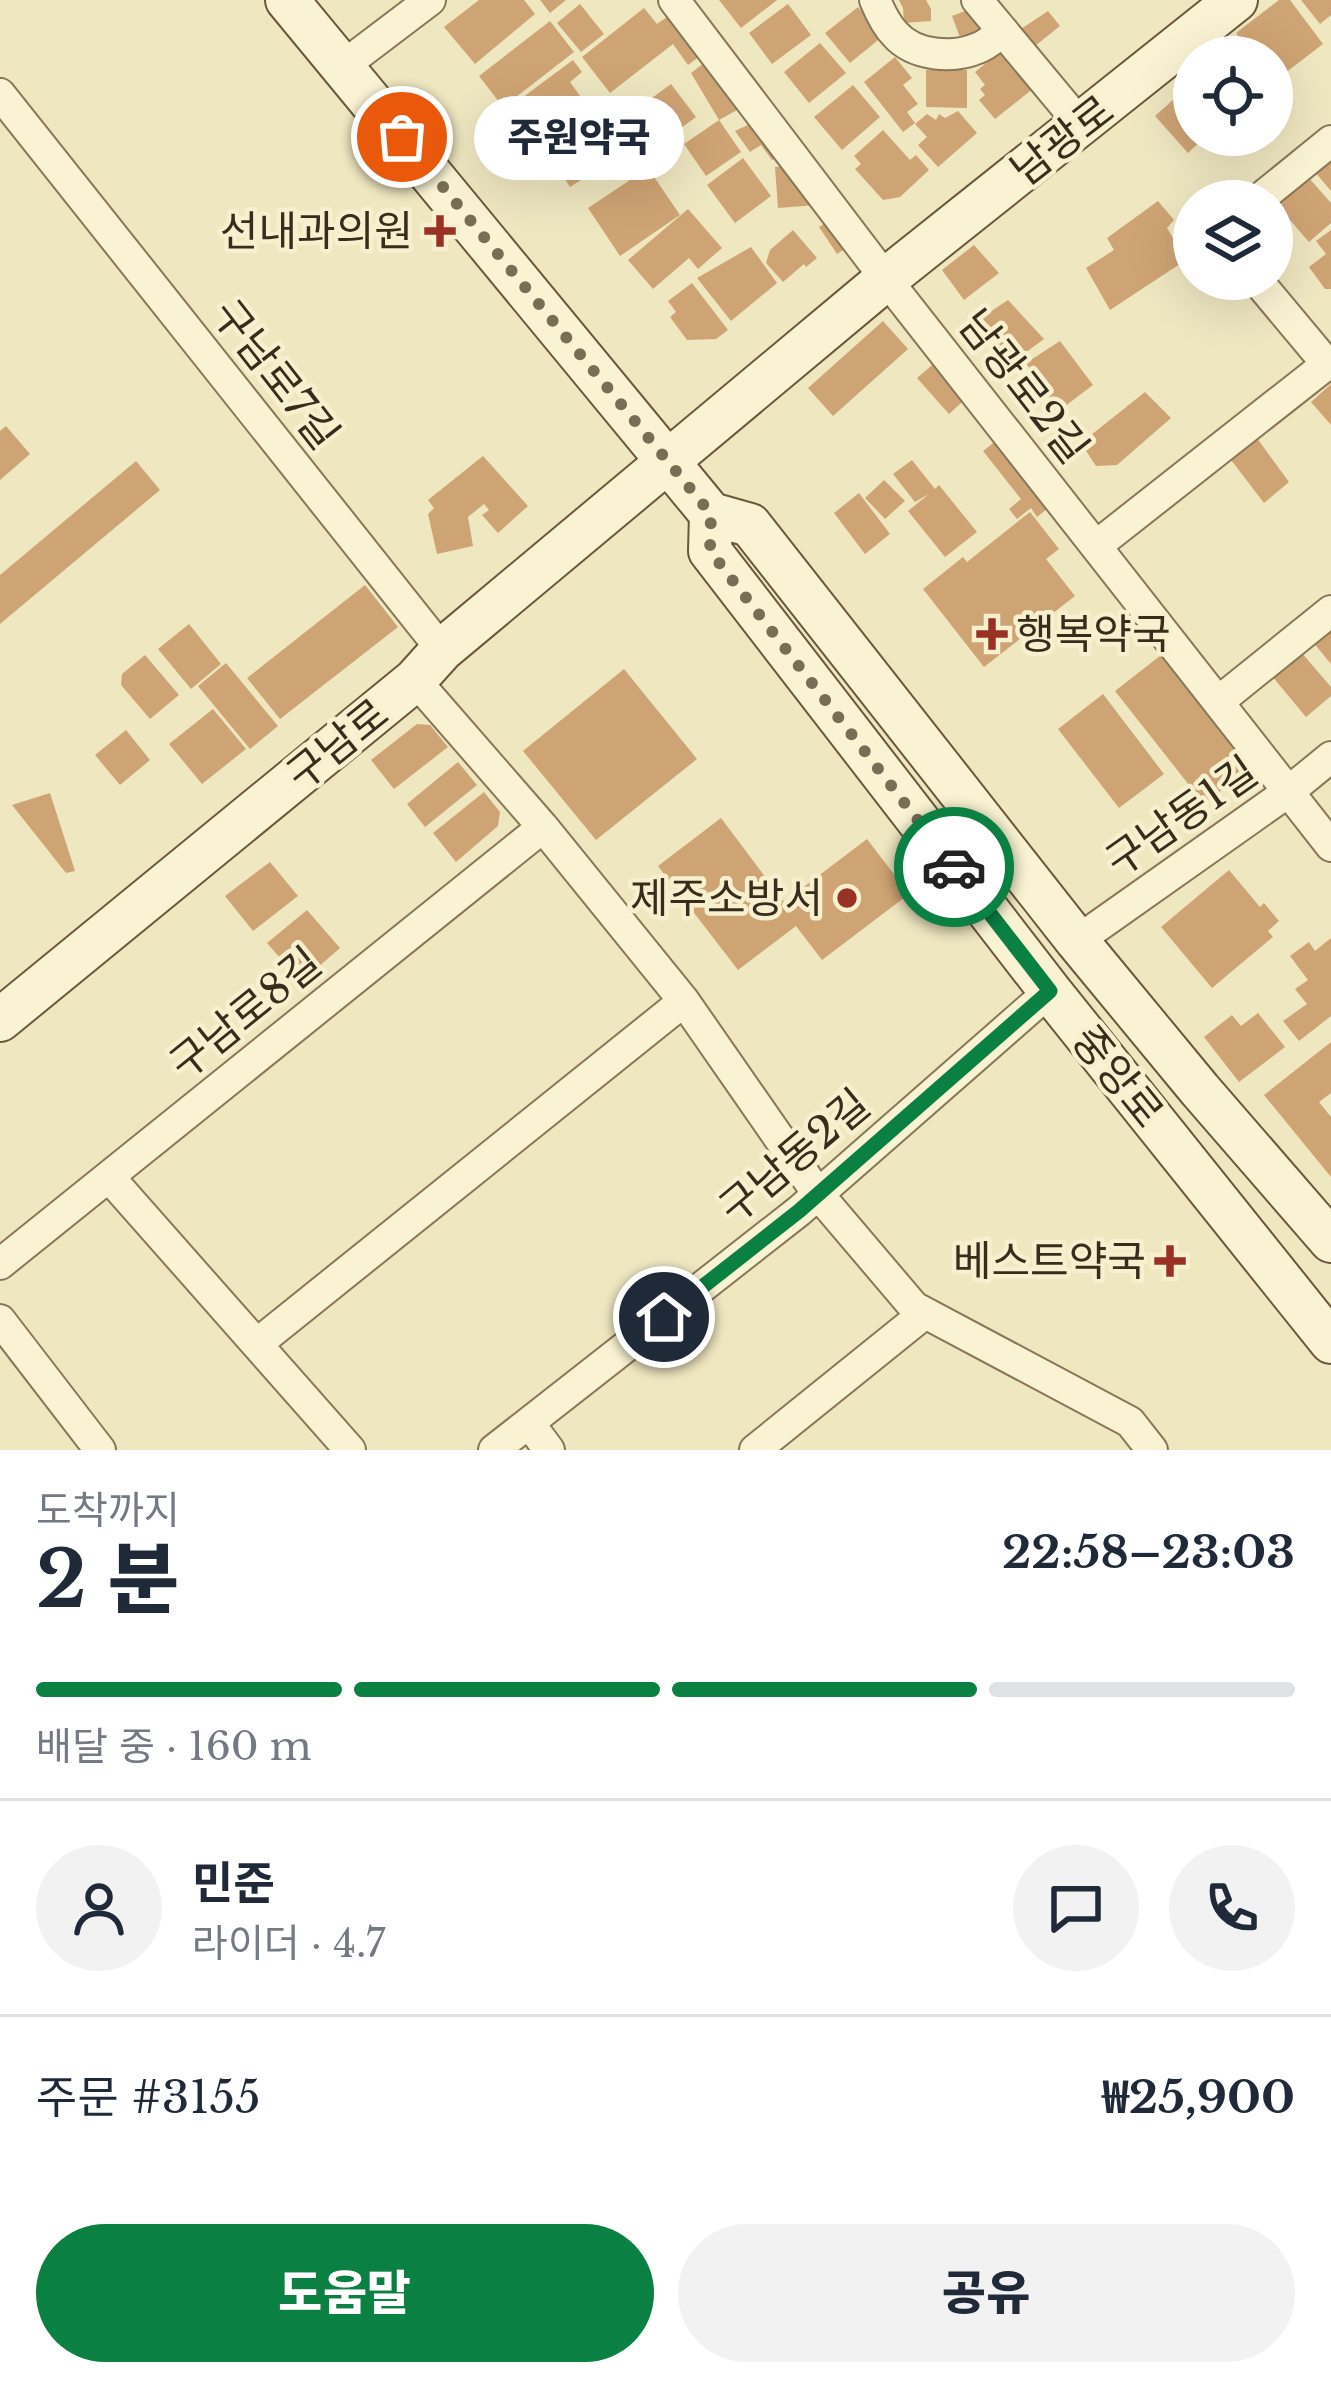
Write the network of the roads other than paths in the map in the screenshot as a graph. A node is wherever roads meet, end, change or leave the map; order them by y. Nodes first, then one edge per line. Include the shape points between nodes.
1 (287, 0) edge
2 (430, 0) edge
3 (674, 0) edge
4 (875, 0) edge
5 (977, 0) edge
6 (1235, 0) edge
7 (1003, 32) junction
8 (343, 66) junction
9 (0, 94) edge
10 (1081, 125) junction
11 (1331, 141) edge
12 (1283, 180) edge
13 (886, 279) junction
14 (1274, 300) edge
15 (1329, 363) edge
16 (668, 460) junction
17 (711, 514) junction
18 (1096, 546) junction
19 (1331, 611) edge
20 (428, 665) junction
21 (1218, 702) junction
22 (1331, 757) edge
23 (1288, 792) junction
24 (543, 827) junction
25 (1331, 845) edge
26 (1077, 941) junction
27 (1050, 991) junction
28 (684, 1000) junction
29 (0, 1020) edge
30 (109, 1177) junction
31 (818, 1194) junction
32 (1331, 1241) edge
33 (0, 1264) edge
34 (925, 1313) junction
35 (0, 1321) edge
36 (1331, 1342) edge
37 (258, 1343) junction
38 (529, 1423) junction
39 (1130, 1436) edge
40 (100, 1450) edge
41 (350, 1450) edge
42 (494, 1450) edge
43 (549, 1450) edge
44 (754, 1450) edge
45 (1152, 1450) edge

1 - 8 main road, 중앙로
2 - 8 street
3 - 13 street
4 - 7 street via 896,35 928,52 955,55
5 - 7 street
6 - 10 main road, 남광로
7 - 10 street
8 - 16 main road, 중앙로
9 - 20 street, 구남로7길
10 - 13 main road, 남광로
11 - 12 street
13 - 16 main road, 남광로
13 - 18 street, 남광로2길
14 - 15 street
15 - 18 street
16 - 17 main road, 중앙로
16 - 20 main road, 구남로
17 - 26 main road, 중앙로 via 750,525
17 - 27 main road, 중앙로 via 710,551
18 - 21 street, 남광로2길
19 - 21 street
20 - 24 street
20 - 29 main road, 구남로
21 - 23 street, 남광로2길
22 - 23 street, 구남동1길
23 - 25 street, 남광로2길
23 - 26 street, 구남동1길
24 - 28 street
24 - 30 street, 구남로8길
26 - 32 main road, 중앙로
27 - 31 street, 구남동2길
27 - 36 main road, 중앙로
28 - 31 street
28 - 37 street
30 - 33 street, 구남로8길
30 - 37 street
31 - 34 street
31 - 38 street, 구남동2길
34 - 39 street
34 - 44 street
35 - 40 street
37 - 41 street
38 - 42 street, 구남동2길
38 - 43 street
39 - 45 street

